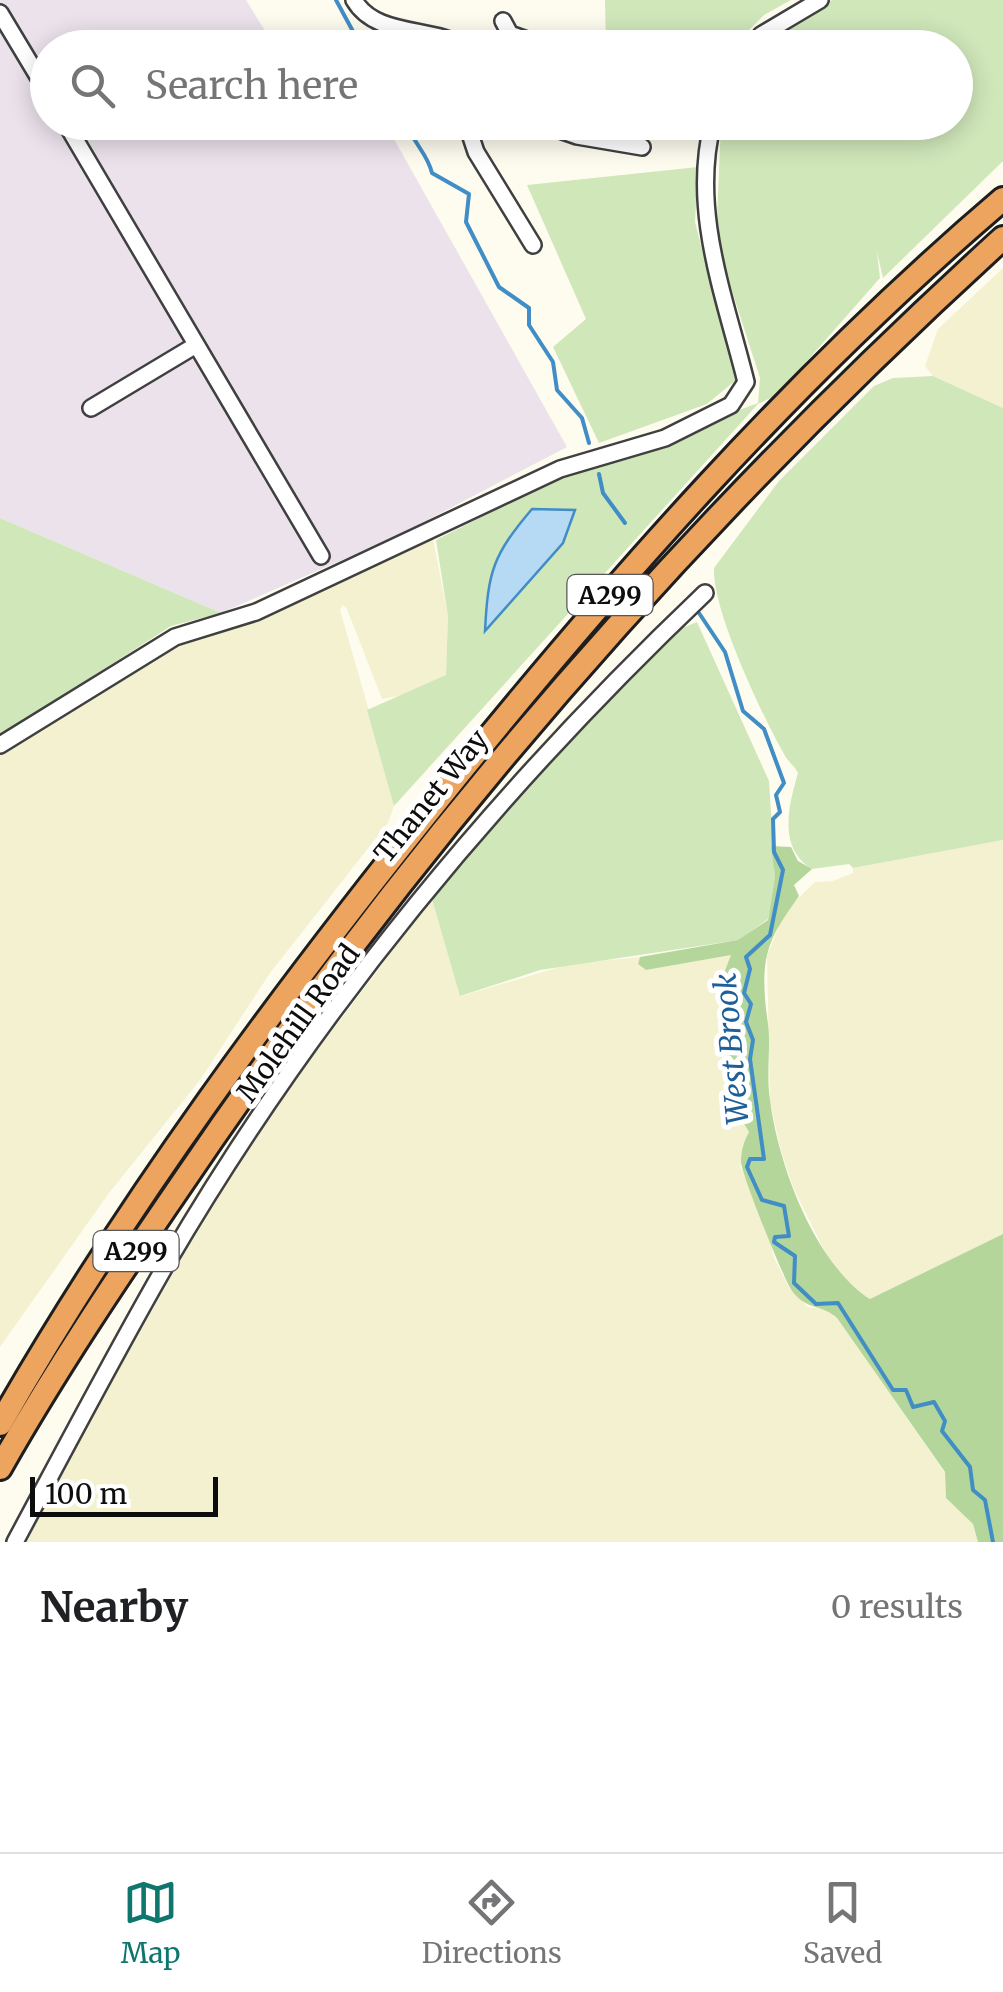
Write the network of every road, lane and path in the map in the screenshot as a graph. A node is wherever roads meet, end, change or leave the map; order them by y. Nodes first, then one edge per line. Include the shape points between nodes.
1 (354, 0) edge
2 (820, 0) edge
3 (0, 13) edge
4 (503, 21) dead end
5 (406, 30) edge
6 (508, 30) edge
7 (771, 30) edge
8 (30, 63) edge
9 (76, 140) edge
10 (472, 140) edge
11 (601, 140) edge
12 (711, 140) edge
13 (642, 147) dead end
14 (1003, 199) edge
15 (1003, 238) edge
16 (533, 246) dead end
17 (196, 344) junction
18 (91, 408) dead end
19 (321, 556) dead end
20 (704, 593) dead end
21 (0, 745) edge
22 (0, 1424) edge
23 (0, 1468) edge
24 (14, 1542) edge

1 - 5 street via 366,15
2 - 7 street
3 - 8 street
4 - 6 street
9 - 17 street
10 - 16 street
11 - 13 street
12 - 21 street via 707,229 746,382 731,405 629,451 560,469 256,612 175,637
14 - 22 highway, Thanet Way / A299 via 748,442 548,664 260,1028
15 - 23 highway, Thanet Way / A299 via 770,461 513,742 280,1038
17 - 18 street
17 - 19 street
20 - 24 street, Molehill Road via 469,837 290,1074 168,1262

